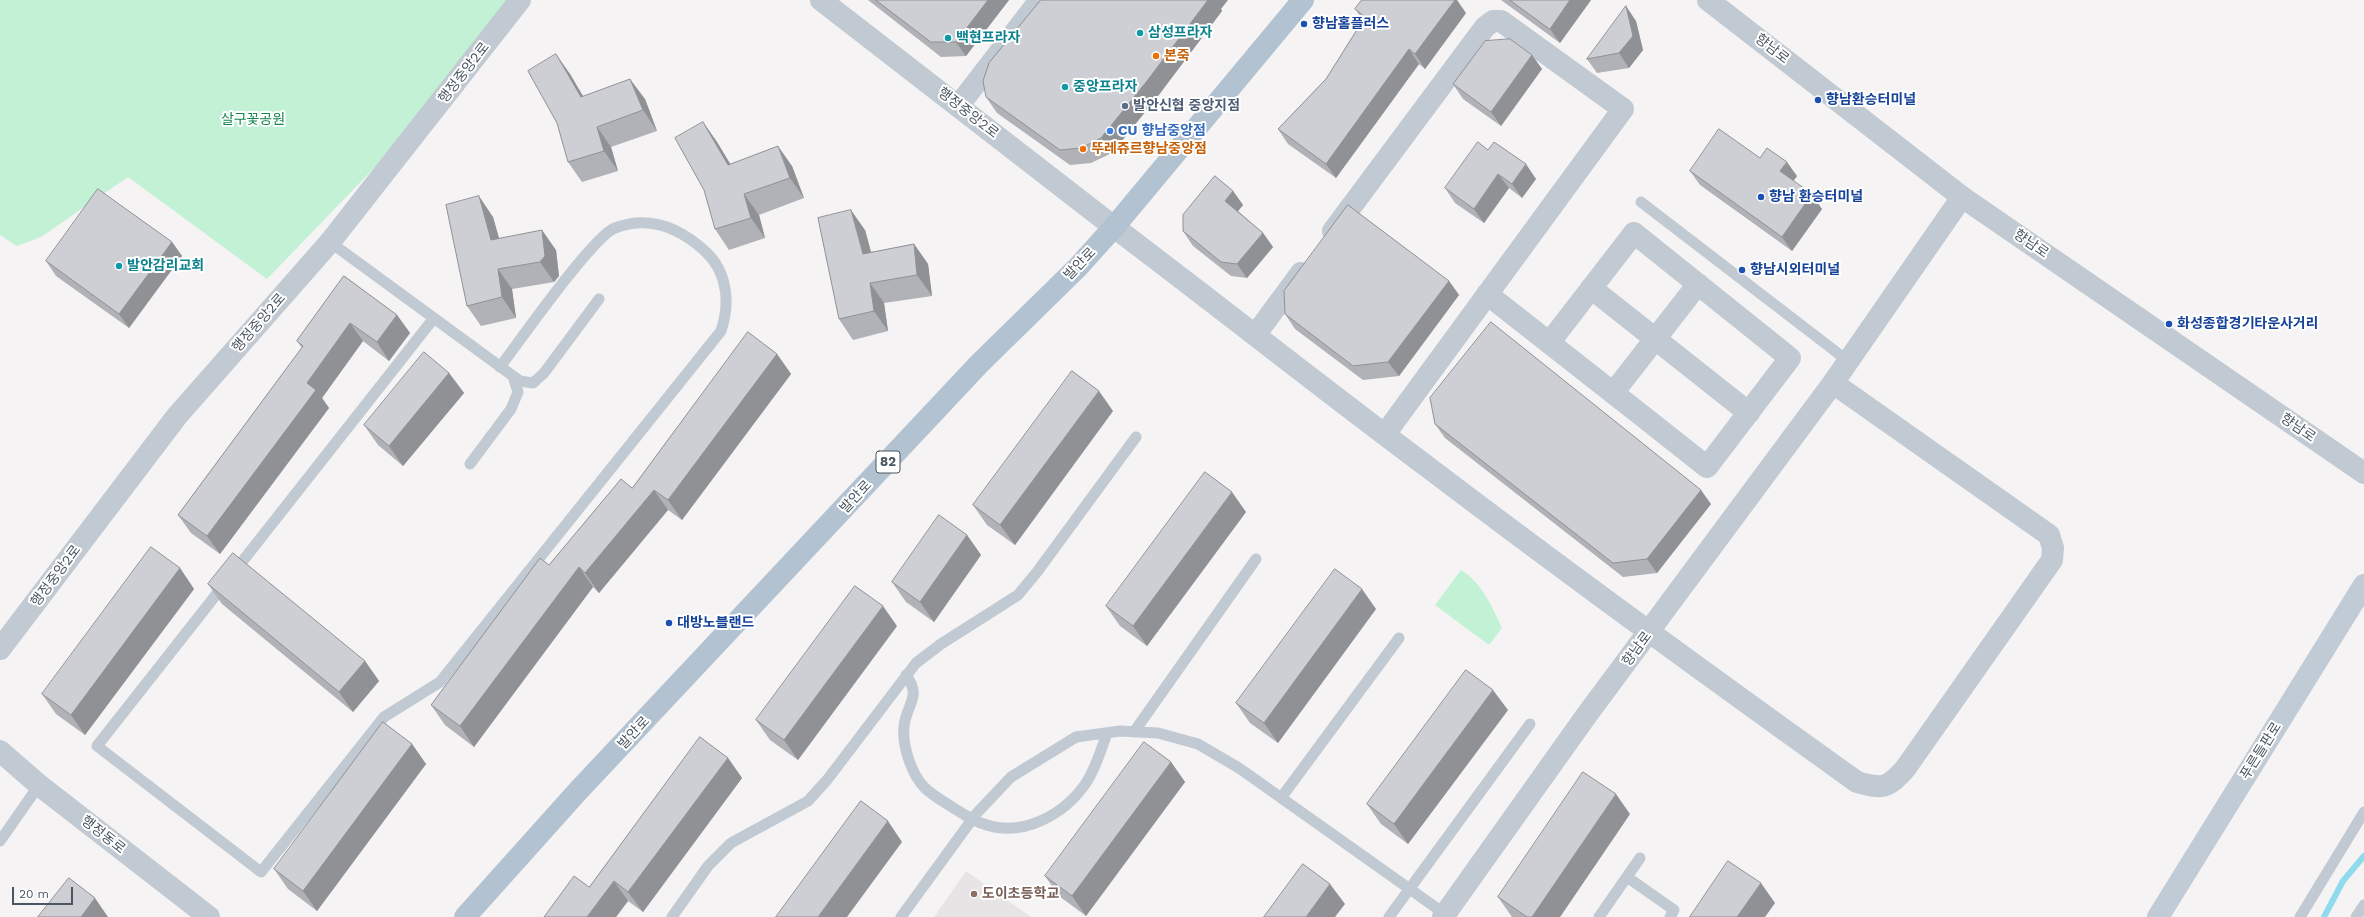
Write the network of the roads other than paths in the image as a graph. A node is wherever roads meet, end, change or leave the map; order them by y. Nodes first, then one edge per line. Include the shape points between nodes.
1 (520, 0) edge
2 (821, 0) edge
3 (1304, 0) edge
4 (1708, 0) edge
5 (1043, 10) edge
6 (959, 105) junction
7 (1962, 197) junction
8 (1641, 202) dead end
9 (1114, 228) junction
10 (330, 242) junction
11 (1698, 284) junction
12 (1591, 288) junction
13 (1487, 294) junction
14 (599, 300) dead end
15 (434, 318) junction
16 (1256, 334) junction
17 (1656, 339) junction
18 (1549, 343) junction
19 (1848, 361) junction
20 (500, 367) junction
21 (514, 376) junction
22 (1833, 383) junction
23 (1613, 393) junction
24 (1749, 413) junction
25 (1385, 434) junction
26 (1136, 437) dead end
27 (470, 464) dead end
28 (2364, 474) edge
29 (1256, 559) dead end
30 (2364, 585) edge
31 (1649, 633) junction
32 (1399, 638) dead end
33 (0, 649) edge
34 (906, 675) junction
35 (1530, 724) dead end
36 (1134, 732) junction
37 (1107, 733) junction
38 (0, 751) edge
39 (39, 785) junction
40 (1281, 798) junction
41 (2364, 812) edge
42 (972, 819) junction
43 (0, 841) edge
44 (1640, 858) dead end
45 (1626, 877) junction
46 (1410, 888) junction
47 (2364, 905) edge
48 (1444, 915) edge
49 (209, 917) edge
50 (465, 917) edge
51 (672, 917) edge
52 (901, 917) edge
53 (1389, 917) edge
54 (1599, 917) edge
55 (1670, 917) edge
56 (2158, 917) edge
57 (2300, 917) edge
58 (2356, 917) edge

1 - 10 street, 행정중앙2로
2 - 6 street, 행정중앙2로
3 - 9 main road, 발안로 / 82
4 - 7 street, 향남로
5 - 6 street
6 - 9 street, 행정중앙2로
7 - 19 street, 향남로
7 - 28 street, 향남로
8 - 19 lane
9 - 16 street, 행정중앙2로
9 - 50 main road, 발안로 / 82 via 1078,268 979,364 578,792
10 - 15 lane
10 - 33 street, 행정중앙2로 via 177,416
11 - 12 street via 1634,233
11 - 17 street
11 - 24 street via 1790,358
12 - 17 street
12 - 18 street
13 - 16 street via 1623,109 1501,21 1493,21 1485,27
13 - 18 street
13 - 25 street
14 - 21 lane via 544,373 533,383
15 - 20 lane
15 - 20 lane via 97,746 261,872 384,717 440,682 721,331 726,315 727,293 708,254 675,230 652,222 635,223 613,229 588,252
16 - 25 street, 행정중앙2로
17 - 23 street
17 - 24 street
18 - 23 street
19 - 22 street, 향남로
20 - 21 lane
21 - 27 lane via 518,392 512,409
22 - 31 street, 향남로
22 - 31 street, 행정중앙2로 via 2049,535 2053,548 2052,560 1905,769 1892,784 1875,787 1857,782
23 - 24 street via 1708,467
25 - 31 street, 행정중앙2로
26 - 34 lane via 1018,595 941,644 916,663
29 - 36 lane
30 - 56 main road, 푸른들판로
31 - 48 street, 향남로 via 1586,716
32 - 40 lane
34 - 42 lane via 914,686 904,727 913,771 925,788
34 - 51 lane via 827,780 808,801 731,844 708,866
35 - 46 lane
36 - 37 lane
36 - 40 lane via 1158,733 1198,744 1239,768
37 - 42 lane via 1076,738 1045,755 1011,777
37 - 42 lane via 1086,784 1068,803 1047,819 1016,829 985,825
38 - 39 street, 행정동로
39 - 43 lane
39 - 49 street, 행정동로
40 - 46 lane
41 - 57 lane
42 - 52 lane
44 - 45 lane
45 - 54 lane
45 - 55 lane via 1674,910
46 - 48 lane
46 - 53 lane
47 - 58 lane

